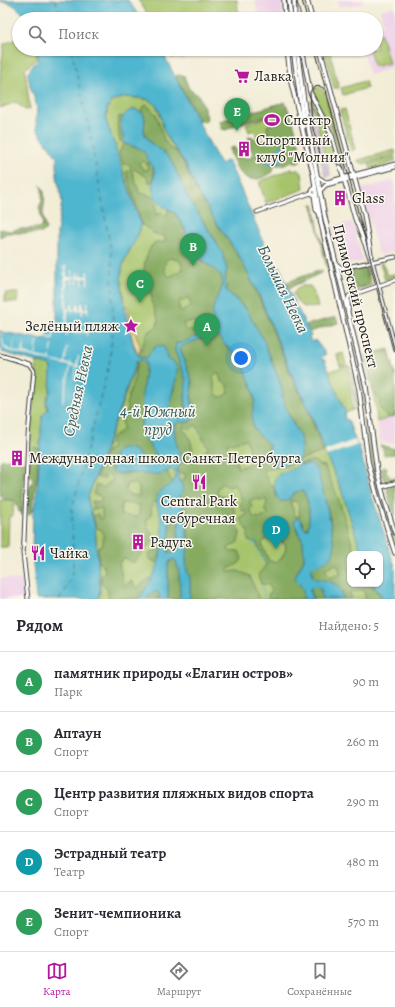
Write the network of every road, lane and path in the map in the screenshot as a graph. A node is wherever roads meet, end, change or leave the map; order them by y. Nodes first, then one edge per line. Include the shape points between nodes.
1 (284, 0) edge
2 (289, 0) edge
3 (294, 0) edge
4 (307, 0) edge
5 (285, 12) edge
6 (290, 12) edge
7 (295, 12) edge
8 (297, 12) edge
9 (310, 12) edge
10 (288, 56) edge
11 (294, 56) edge
12 (298, 56) edge
13 (303, 56) edge
14 (322, 56) edge
15 (300, 88) junction
16 (309, 153) junction
17 (395, 165) edge
18 (318, 177) junction
19 (353, 177) junction
20 (344, 178) junction
21 (315, 186) junction
22 (321, 190) junction
23 (311, 193) junction
24 (257, 212) dead end
25 (320, 214) junction
26 (395, 256) edge
27 (372, 262) junction
28 (336, 264) junction
29 (342, 268) junction
30 (339, 276) junction
31 (395, 280) edge
32 (378, 286) junction
33 (348, 311) junction
34 (395, 349) edge
35 (0, 355) edge
36 (395, 483) edge
37 (381, 487) junction
38 (395, 533) edge
39 (395, 553) edge
40 (28, 599) edge

1 - 5 main road
2 - 6 main road
3 - 7 main road, bridge
3 - 8 main road
4 - 9 main road
10 - 16 main road, Приморский проспект via 291,82
11 - 15 main road
12 - 15 main road
13 - 20 main road via 310,92 332,136
14 - 19 main road
15 - 16 main road, Приморский проспект
15 - 18 main road, Приморский проспект
16 - 21 main road, Приморский проспект
17 - 19 street
18 - 20 street via 327,182
18 - 22 main road, Приморский проспект
19 - 20 street
19 - 27 main road via 367,229
20 - 22 street via 326,185
20 - 27 main road
21 - 23 street
21 - 25 main road, Приморский проспект
22 - 28 main road, Приморский проспект
23 - 24 street
23 - 25 street via 314,195 316,210
25 - 39 main road, Приморский проспект via 359,389 368,461
26 - 27 street
27 - 29 street
27 - 32 main road
28 - 29 street
28 - 30 main road, Приморский проспект
29 - 30 street
30 - 33 main road, Приморский проспект
31 - 32 street
32 - 33 street via 349,296
32 - 34 main road
33 - 37 main road, Приморский проспект via 366,388
35 - 40 street via 29,364 34,373 28,436 24,547
36 - 37 main road
37 - 38 main road, Приморский проспект

